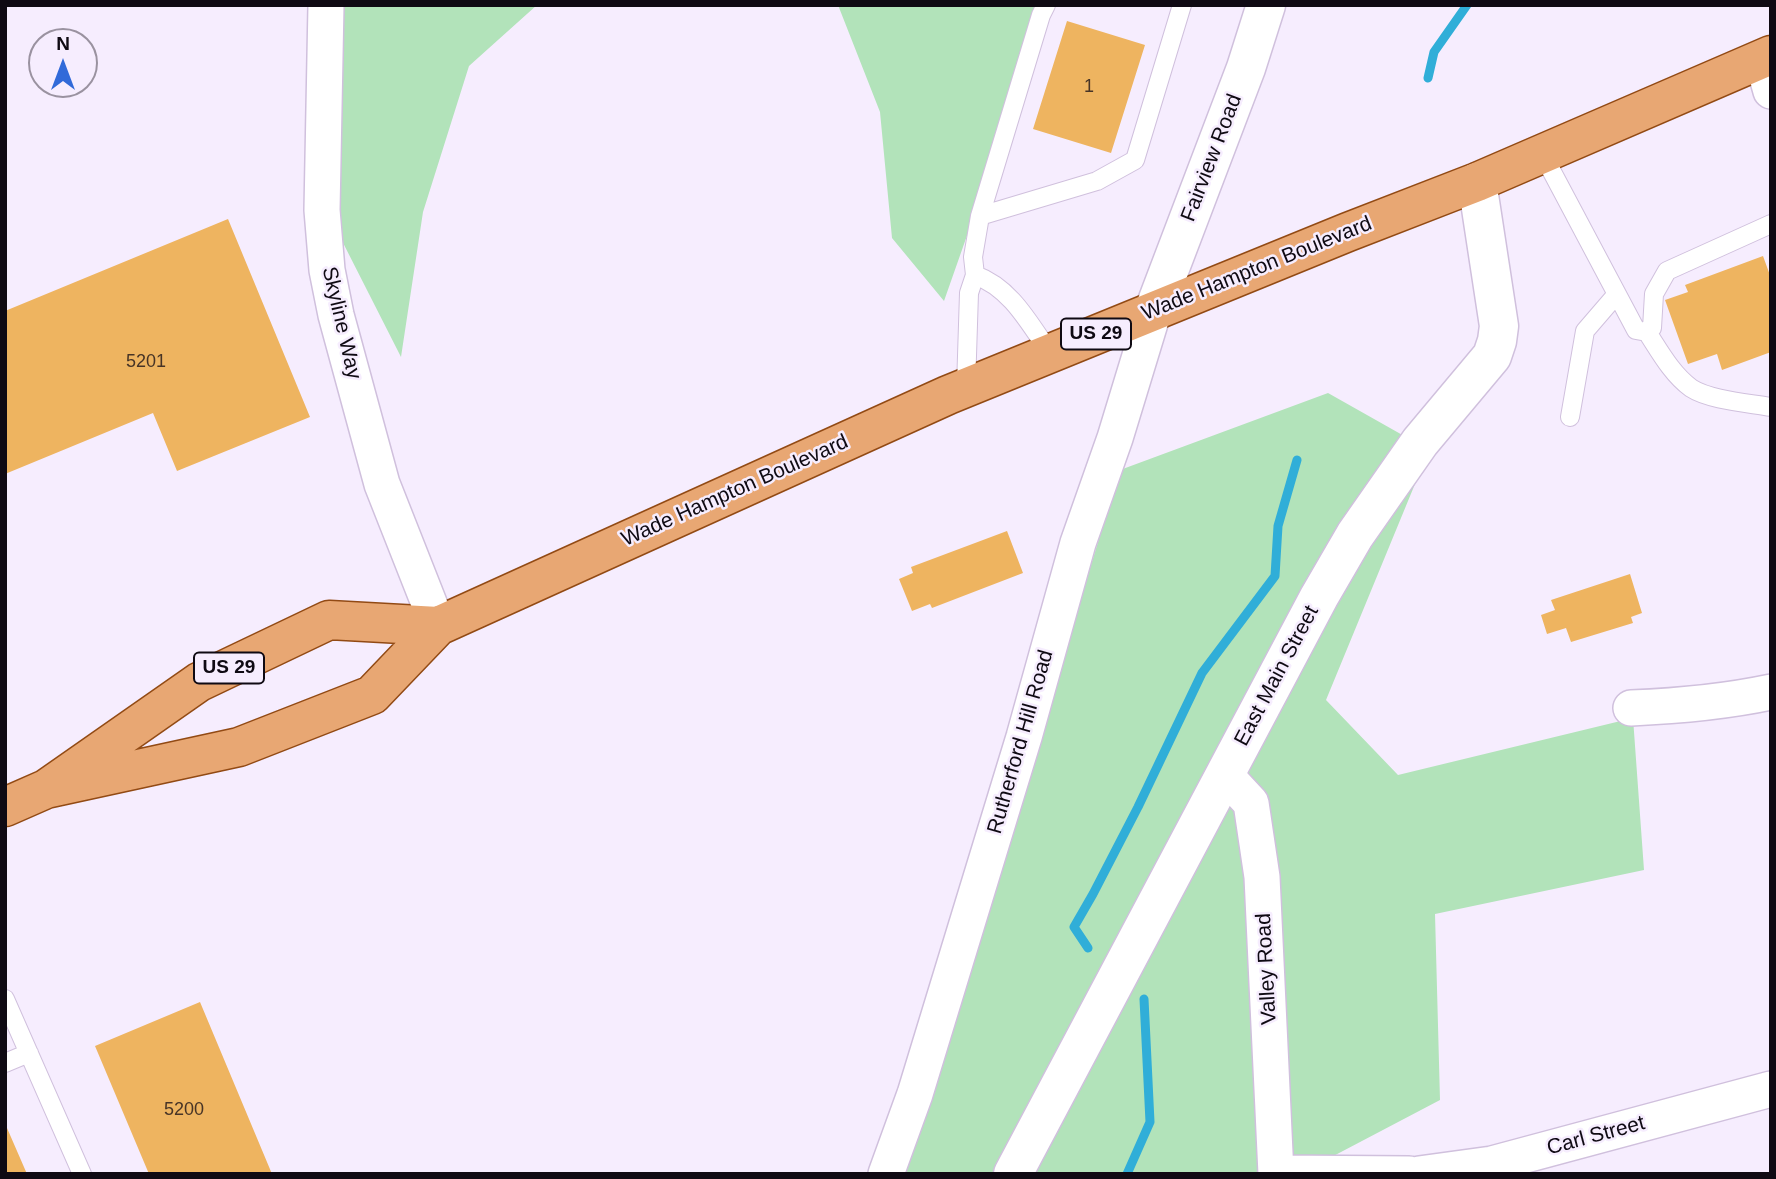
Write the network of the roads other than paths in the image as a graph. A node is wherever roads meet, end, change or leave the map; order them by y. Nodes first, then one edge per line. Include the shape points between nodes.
1 (326, 5) edge
2 (1046, 5) edge
3 (1182, 5) edge
4 (1266, 5) edge
5 (1768, 68) edge
6 (1542, 153) junction
7 (1477, 182) junction
8 (980, 216) junction
9 (1771, 224) edge
10 (975, 275) junction
11 (1616, 295) junction
12 (1154, 310) junction
13 (1647, 332) junction
14 (1050, 353) junction
15 (966, 387) junction
16 (1771, 407) edge
17 (1570, 417) dead end
18 (438, 626) junction
19 (1771, 692) edge
20 (1631, 708) dead end
21 (1225, 775) junction
22 (46, 789) junction
23 (5, 807) edge
24 (5, 999) edge
25 (29, 1053) junction
26 (5, 1063) edge
27 (1771, 1089) edge
28 (1276, 1173) edge
29 (82, 1174) edge
30 (886, 1174) edge
31 (1013, 1174) edge
32 (1409, 1174) edge
33 (1419, 1174) edge

1 - 18 street, Skyline Way via 322,210 327,271 382,484
2 - 8 lane
3 - 8 lane via 1135,160 1097,181
4 - 12 street, Fairview Road via 1247,68
5 - 6 main road, Wade Hampton Boulevard / US 29
6 - 7 main road, Wade Hampton Boulevard / US 29
6 - 11 lane
7 - 12 main road, Wade Hampton Boulevard / US 29
7 - 21 street, East Main Street via 1499,326 1492,356 1420,442 1355,535
8 - 10 lane via 973,257
9 - 13 lane via 1667,271 1654,294 1652,328
10 - 14 lane via 1011,298
10 - 15 lane via 969,293
11 - 13 lane via 1636,330
11 - 17 lane via 1584,331
12 - 14 main road, Wade Hampton Boulevard / US 29
12 - 30 street, Rutherford Hill Road via 1078,543 915,1094
13 - 16 lane via 1674,372 1693,389
14 - 15 main road, Wade Hampton Boulevard / US 29
15 - 18 main road, Wade Hampton Boulevard / US 29
18 - 22 main road, Wade Hampton Boulevard / US 29 via 372,695 239,747
18 - 22 main road, Wade Hampton Boulevard / US 29 via 329,620 199,682
19 - 20 street via 1684,706
21 - 28 street, Valley Road via 1251,803 1262,877
21 - 31 street, East Main Street
22 - 23 main road, Wade Hampton Boulevard / US 29
24 - 25 lane
25 - 26 lane
25 - 29 lane
27 - 33 street, Carl Street via 1492,1164
28 - 32 street

